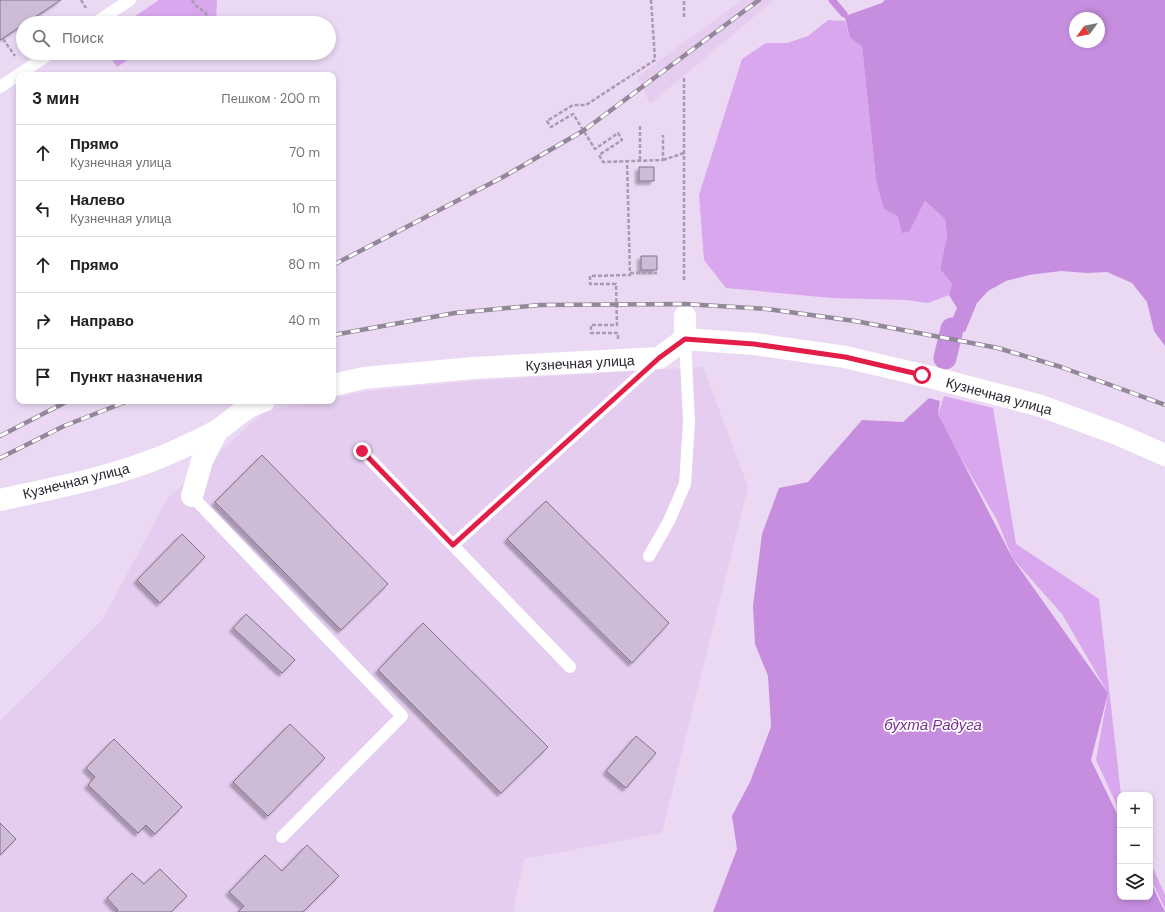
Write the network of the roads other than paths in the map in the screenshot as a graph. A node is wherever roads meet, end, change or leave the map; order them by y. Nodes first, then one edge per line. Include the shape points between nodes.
1 (130, 0) edge
2 (106, 16) edge
3 (40, 60) edge
4 (22, 72) edge
5 (16, 76) edge
6 (0, 87) edge
7 (685, 316) dead end
8 (685, 339) junction
9 (659, 358) junction
10 (336, 384) edge
11 (256, 404) edge
12 (217, 431) junction
13 (362, 451) dead end
14 (1165, 455) edge
15 (192, 496) joint
16 (0, 500) edge
17 (453, 545) junction
18 (649, 556) dead end
19 (570, 667) dead end
20 (282, 837) dead end

1 - 2 lane
3 - 4 lane
5 - 6 lane
7 - 8 street
8 - 9 street
8 - 14 street, Кузнечная улица via 754,344 838,356 952,382 1041,406
8 - 18 lane via 689,422 685,484 669,521
9 - 10 street, Кузнечная улица via 473,368 364,378
9 - 17 lane
11 - 12 street, Кузнечная улица
12 - 15 street, Кузнечная улица via 202,461
12 - 16 street, Кузнечная улица via 161,457 118,473
13 - 17 lane
15 - 20 lane via 402,716
17 - 19 lane

